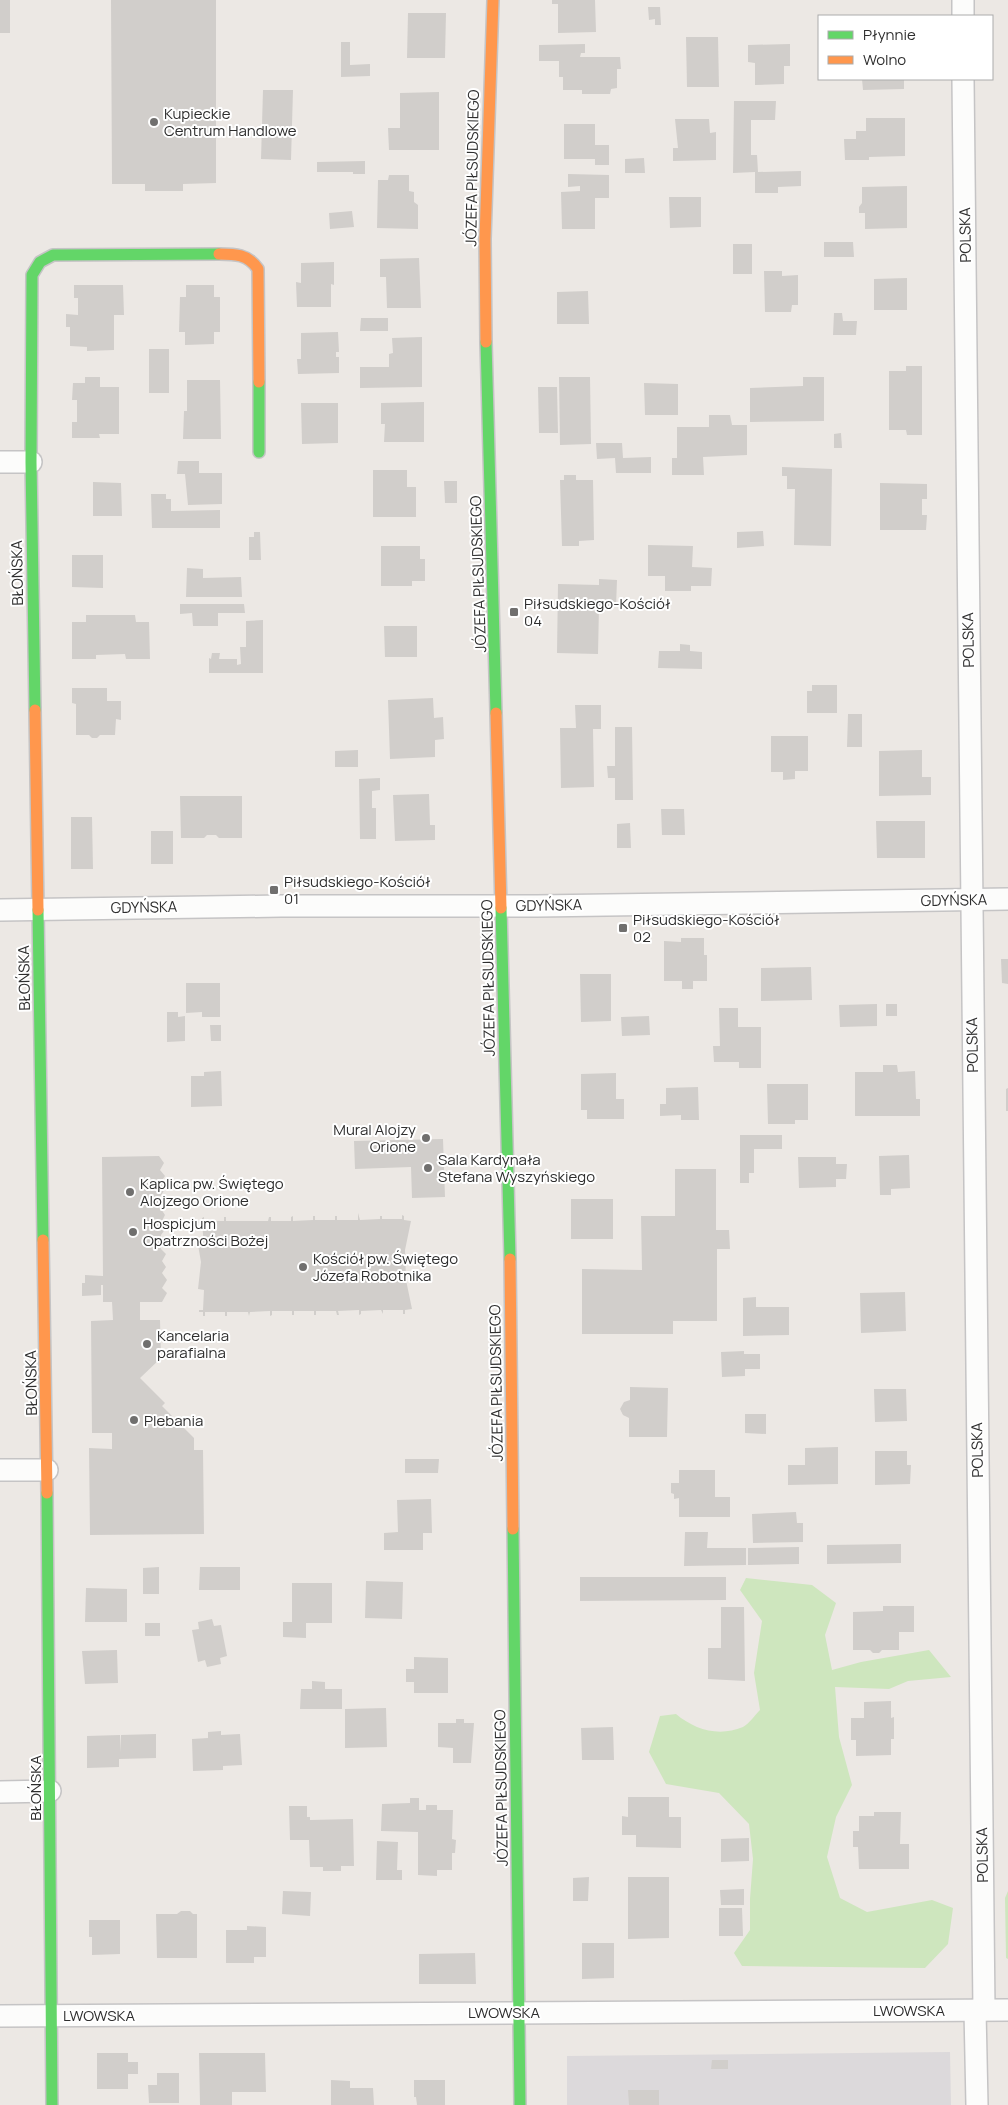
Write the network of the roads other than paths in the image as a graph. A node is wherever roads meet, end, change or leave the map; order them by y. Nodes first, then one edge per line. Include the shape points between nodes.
1 (493, 0) edge
2 (963, 0) edge
3 (963, 15) edge
4 (963, 80) edge
5 (259, 452) dead end
6 (0, 462) edge
7 (31, 462) junction
8 (971, 899) junction
9 (1008, 899) edge
10 (502, 906) junction
11 (38, 908) junction
12 (0, 910) edge
13 (0, 1470) edge
14 (47, 1470) junction
15 (50, 1791) junction
16 (0, 1792) edge
17 (980, 2010) junction
18 (1008, 2010) edge
19 (518, 2012) junction
20 (51, 2015) junction
21 (0, 2016) edge
22 (52, 2105) edge
23 (520, 2105) edge
24 (976, 2105) edge

1 - 10 street, JÓZEFA PIŁSUDSKIEGO via 485,239 486,373
2 - 3 street
4 - 8 street, POLSKA
5 - 7 street, BŁOŃSKA via 258,269 254,262 236,254 53,255 44,258 32,275
6 - 7 street
7 - 11 street, BŁOŃSKA
8 - 9 street, GDYŃSKA
8 - 10 street, GDYŃSKA
8 - 17 street, POLSKA
10 - 11 street, GDYŃSKA
10 - 19 street, JÓZEFA PIŁSUDSKIEGO via 509,1202
11 - 12 street, GDYŃSKA
11 - 14 street, BŁOŃSKA
13 - 14 street
14 - 15 street, BŁOŃSKA
15 - 16 street
15 - 20 street, BŁOŃSKA
17 - 18 street, LWOWSKA
17 - 19 street, LWOWSKA
17 - 24 street, POLSKA
19 - 20 street, LWOWSKA
19 - 23 street, JÓZEFA PIŁSUDSKIEGO
20 - 21 street, LWOWSKA
20 - 22 street, BŁOŃSKA

